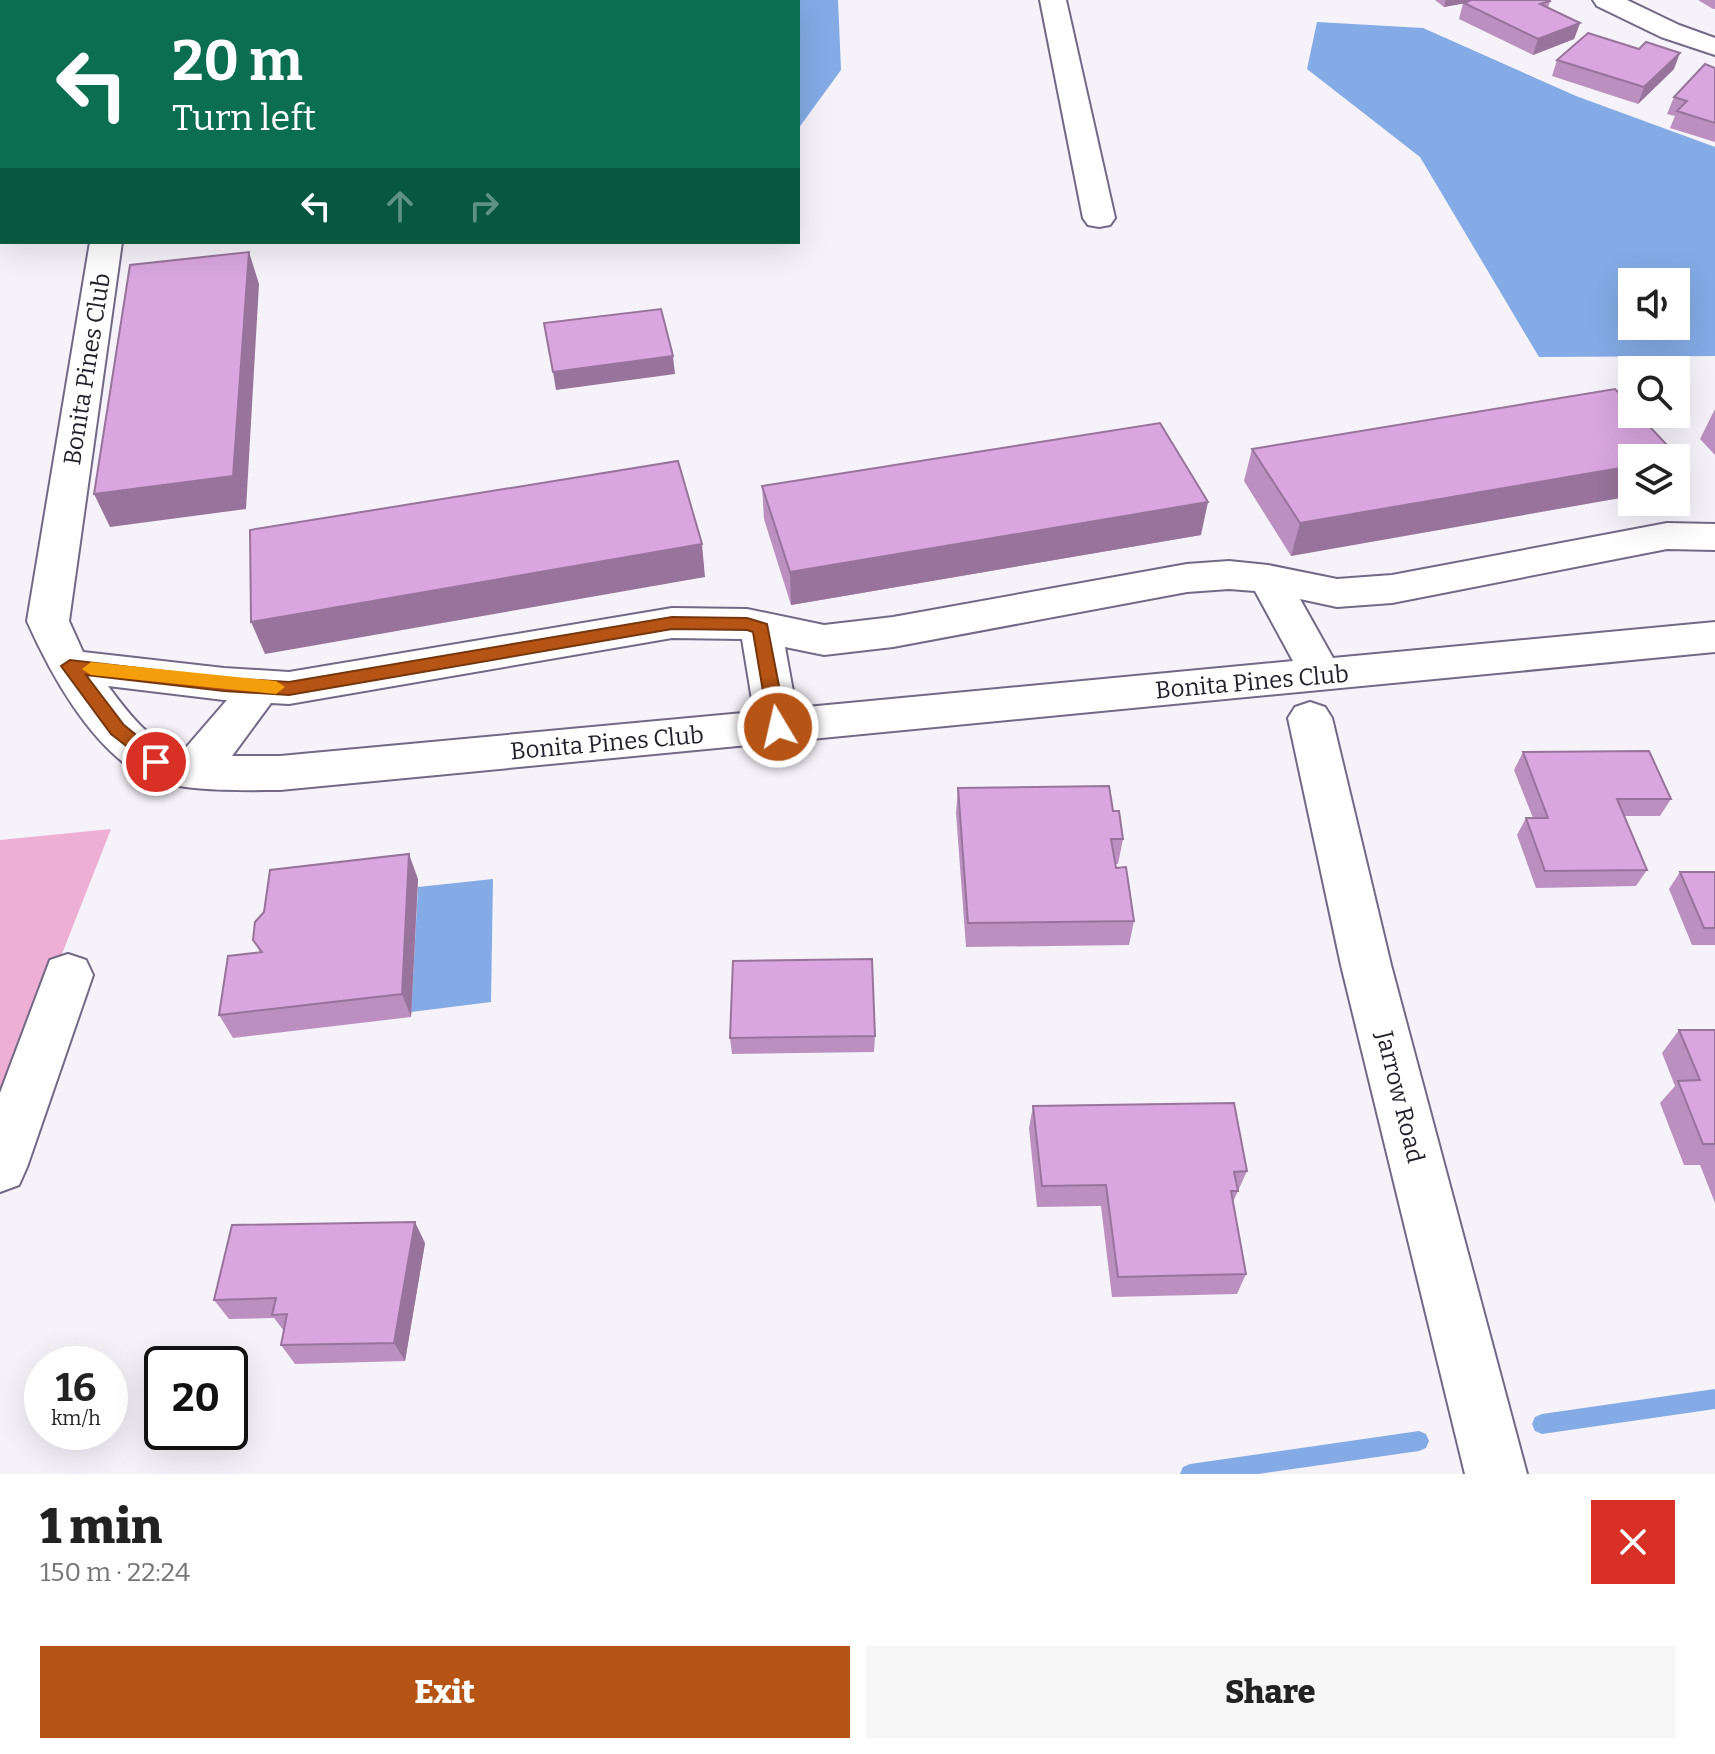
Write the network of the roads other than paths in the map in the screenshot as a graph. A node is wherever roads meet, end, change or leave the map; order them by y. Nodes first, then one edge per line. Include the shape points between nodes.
1 (1053, 0) edge
2 (1606, 0) edge
3 (1715, 47) edge
4 (1099, 218) dead end
5 (106, 244) edge
6 (1715, 537) edge
7 (1268, 579) junction
8 (761, 628) junction
9 (1715, 637) edge
10 (70, 666) junction
11 (260, 686) junction
12 (1316, 697) junction
13 (778, 727) junction
14 (192, 770) junction
15 (68, 975) dead end
16 (0, 1167) edge
17 (1496, 1474) edge

1 - 4 street
2 - 3 street
5 - 10 street, Bonita Pines Club via 48,621
6 - 7 street via 1667,536 1392,589 1337,593
7 - 8 street via 1187,578 824,640
7 - 12 street, Jarrow Road
8 - 11 street via 672,623 346,680 289,688
8 - 13 street
9 - 12 street, Bonita Pines Club
10 - 11 street
10 - 14 street, Bonita Pines Club via 117,730 156,762
11 - 14 street
12 - 13 street, Bonita Pines Club
12 - 17 street, Jarrow Road via 1366,965
13 - 14 street, Bonita Pines Club via 280,773
15 - 16 street

